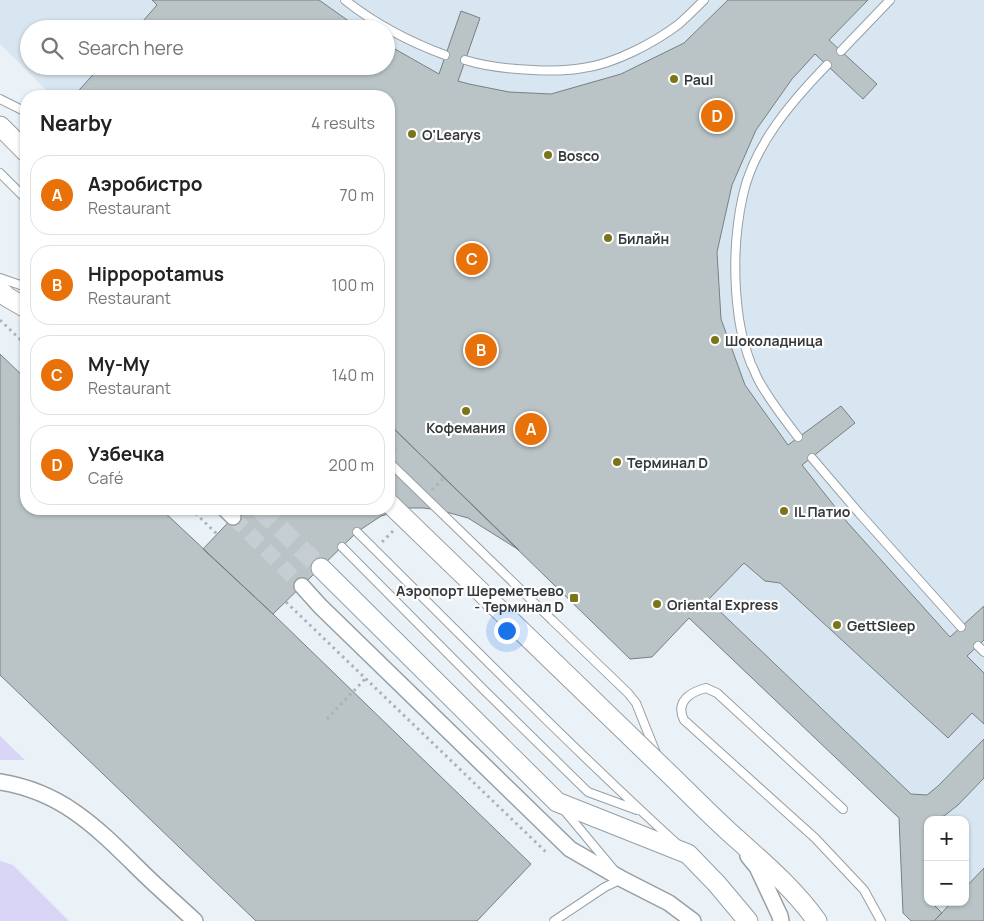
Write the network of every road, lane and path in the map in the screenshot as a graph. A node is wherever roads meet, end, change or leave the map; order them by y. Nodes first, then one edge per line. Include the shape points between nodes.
1 (345, 0) edge
2 (704, 0) edge
3 (890, 0) edge
4 (374, 20) edge
5 (395, 31) edge
6 (841, 51) dead end
7 (445, 55) dead end
8 (465, 60) dead end
9 (827, 65) dead end
10 (0, 99) edge
11 (20, 109) edge
12 (0, 126) edge
13 (20, 146) edge
14 (0, 173) edge
15 (20, 193) edge
16 (0, 278) edge
17 (20, 285) edge
18 (3, 294) edge
19 (20, 304) edge
20 (20, 310) edge
21 (0, 320) edge
22 (20, 339) edge
23 (798, 437) dead end
24 (812, 458) dead end
25 (395, 468) edge
26 (395, 508) edge
27 (197, 515) edge
28 (357, 532) dead end
29 (217, 534) dead end
30 (342, 547) dead end
31 (321, 568) tunnel mouth
32 (302, 586) tunnel mouth
33 (286, 602) dead end
34 (961, 627) dead end
35 (978, 646) dead end
36 (984, 652) edge
37 (366, 678) junction
38 (327, 719) dead end
39 (662, 767) junction
40 (0, 782) edge
41 (557, 802) junction
42 (843, 809) dead end
43 (642, 812) junction
44 (724, 828) junction
45 (547, 853) dead end
46 (688, 854) junction
47 (143, 873) junction
48 (622, 879) junction
49 (181, 921) edge
50 (195, 921) edge
51 (554, 921) edge
52 (693, 921) edge
53 (748, 921) edge
54 (781, 921) edge
55 (817, 921) edge
56 (881, 921) edge

1 - 4 lane
2 - 8 lane via 679,24 652,41 622,57 584,68 554,71 513,69
3 - 6 lane
5 - 7 lane
9 - 23 lane via 806,86 766,141 751,169 736,234 734,264 744,344 758,380
10 - 11 lane
12 - 13 street
14 - 15 lane
16 - 17 lane
18 - 19 street
18 - 20 street
21 - 22 path
24 - 34 lane
25 - 39 lane, bridge via 628,694 636,703
26 - 39 street, bridge
27 - 29 path
28 - 43 lane
30 - 43 lane via 588,792
31 - 41 street
32 - 48 street via 570,849
33 - 37 path
35 - 36 lane
37 - 38 path
37 - 45 path
39 - 44 street
40 - 47 street via 34,790 82,816
41 - 46 street
41 - 48 lane
42 - 56 lane via 717,693 701,689 682,703 680,709 684,720 814,838 864,890
43 - 46 lane
44 - 54 street via 757,867
44 - 55 street via 780,878
46 - 53 street
47 - 49 street
47 - 50 street
48 - 51 lane
48 - 52 street via 669,903

